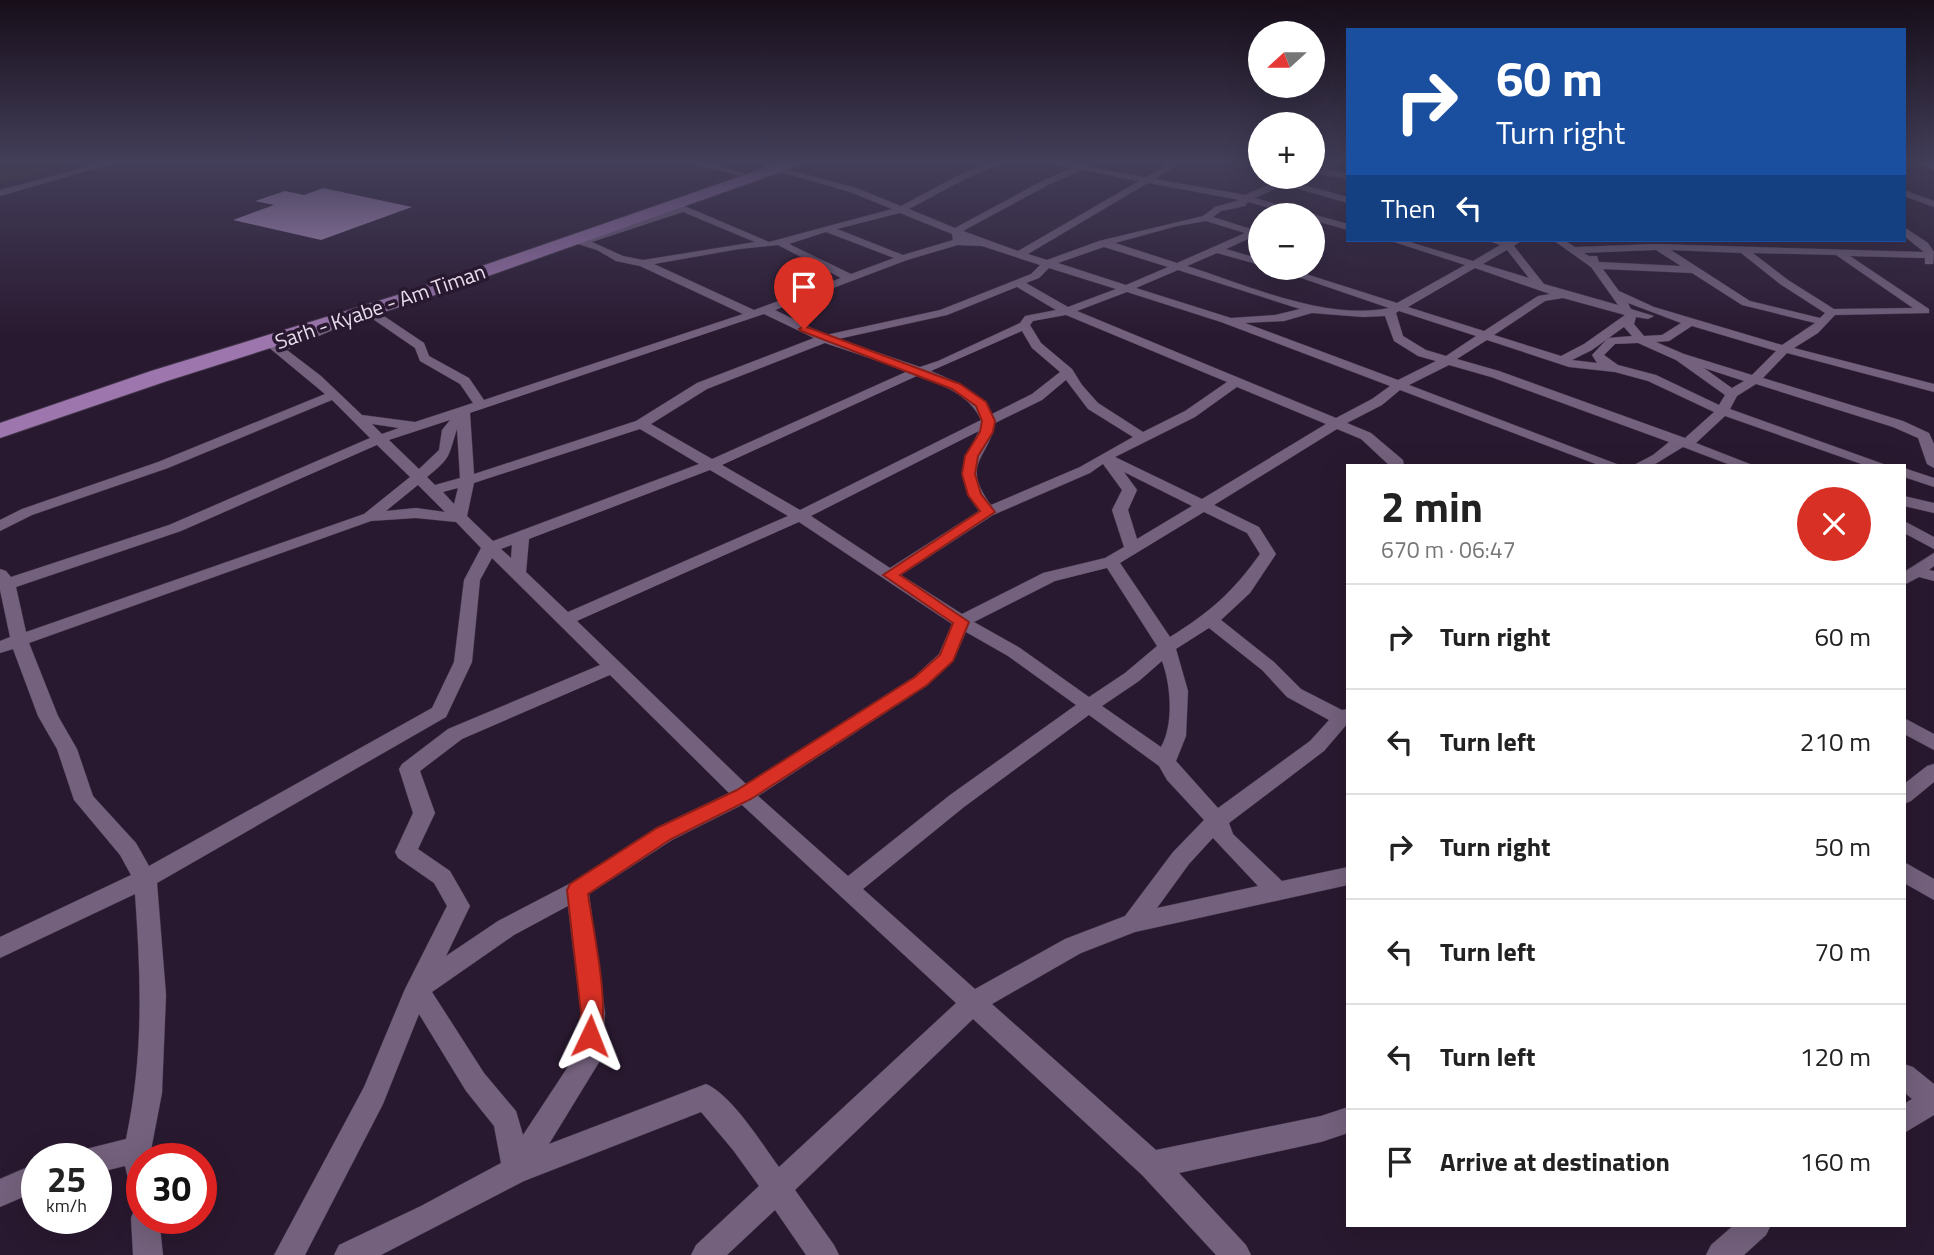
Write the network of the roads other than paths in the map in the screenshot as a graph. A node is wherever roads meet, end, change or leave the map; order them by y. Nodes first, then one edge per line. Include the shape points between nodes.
1 (603, 220) edge
2 (640, 220) edge
3 (644, 220) edge
4 (709, 220) edge
5 (863, 220) edge
6 (924, 220) edge
7 (984, 220) edge
8 (1079, 220) edge
9 (1195, 220) edge
10 (1222, 220) edge
11 (1325, 221) edge
12 (1346, 226) edge
13 (827, 229) junction
14 (612, 232) junction
15 (1906, 233) edge
16 (957, 236) junction
17 (753, 237) junction
18 (788, 239) junction
19 (580, 240) junction
20 (1400, 242) edge
21 (1513, 242) edge
22 (1561, 242) edge
23 (1778, 242) edge
24 (1824, 242) edge
25 (1103, 243) junction
26 (768, 244) junction
27 (1628, 244) edge
28 (1591, 245) edge
29 (738, 246) junction
30 (1656, 247) junction
31 (601, 248) junction
32 (726, 249) junction
33 (1707, 249) junction
34 (1219, 250) junction
35 (1574, 250) junction
36 (1767, 251) junction
37 (1838, 251) junction
38 (1746, 252) junction
39 (1020, 254) junction
40 (1676, 257) junction
41 (1931, 257) edge
42 (903, 258) junction
43 (1248, 258) edge
44 (1644, 259) junction
45 (643, 263) junction
46 (1048, 264) junction
47 (1474, 264) junction
48 (1595, 264) junction
49 (1626, 265) junction
50 (1176, 266) junction
51 (1661, 267) junction
52 (1696, 271) junction
53 (663, 273) junction
54 (1035, 276) junction
55 (849, 277) junction
56 (1311, 280) edge
57 (1018, 283) junction
58 (1128, 288) junction
59 (1541, 292) junction
60 (1614, 293) junction
61 (1041, 295) junction
62 (1311, 309) junction
63 (1394, 309) junction
64 (368, 310) junction
65 (759, 312) junction
66 (1067, 312) junction
67 (1629, 314) junction
68 (1929, 314) edge
69 (1827, 317) junction
70 (1225, 320) junction
71 (1689, 323) junction
72 (1024, 325) junction
73 (1484, 335) junction
74 (824, 339) junction
75 (1608, 340) junction
76 (1641, 340) junction
77 (275, 346) junction
78 (1785, 348) junction
79 (1593, 351) junction
80 (1680, 357) junction
81 (1448, 360) junction
82 (1562, 360) junction
83 (1616, 368) junction
84 (916, 372) junction
85 (1068, 372) junction
86 (159, 376) junction
87 (1755, 379) junction
88 (1236, 382) junction
89 (1399, 386) junction
90 (1934, 388) edge
91 (1732, 394) junction
92 (333, 395) junction
93 (481, 406) junction
94 (1723, 410) junction
95 (463, 412) junction
96 (358, 418) junction
97 (988, 421) junction
98 (1337, 423) junction
99 (641, 424) junction
100 (416, 427) junction
101 (5, 428) edge
102 (1142, 437) junction
103 (379, 439) junction
104 (1689, 442) junction
105 (1104, 457) junction
106 (1866, 463) edge
107 (712, 464) junction
108 (1395, 464) edge
109 (1610, 464) edge
110 (1644, 464) edge
111 (1743, 464) edge
112 (1934, 464) edge
113 (1906, 473) edge
114 (467, 481) junction
115 (1934, 483) edge
116 (425, 484) junction
117 (1906, 501) edge
118 (1204, 505) junction
119 (1934, 508) edge
120 (988, 512) junction
121 (800, 516) junction
122 (369, 517) junction
123 (459, 518) junction
124 (0, 526) edge
125 (1906, 527) edge
126 (521, 535) junction
127 (1933, 546) edge
128 (489, 548) junction
129 (1132, 548) junction
130 (1111, 562) junction
131 (517, 575) junction
132 (890, 575) junction
133 (1934, 576) edge
134 (1907, 577) edge
135 (4, 579) edge
136 (1210, 620) junction
137 (563, 621) junction
138 (961, 622) junction
139 (9, 644) edge
140 (1167, 647) junction
141 (0, 655) edge
142 (614, 666) junction
143 (1088, 706) junction
144 (439, 712) junction
145 (1344, 717) edge
146 (1906, 726) edge
147 (455, 734) junction
148 (1934, 743) edge
149 (1166, 761) junction
150 (1934, 771) edge
151 (744, 794) junction
152 (1906, 794) edge
153 (1217, 820) junction
154 (1906, 872) edge
155 (1346, 876) edge
156 (145, 879) junction
157 (849, 888) junction
158 (577, 890) junction
159 (1277, 891) junction
160 (1934, 891) edge
161 (1133, 923) junction
162 (0, 948) edge
163 (417, 989) junction
164 (974, 1002) junction
165 (1906, 1078) edge
166 (1934, 1100) edge
167 (1906, 1118) edge
168 (1346, 1121) edge
169 (138, 1143) edge
170 (1152, 1165) junction
171 (516, 1170) junction
172 (21, 1184) edge
173 (775, 1188) junction
174 (0, 1193) edge
175 (1754, 1227) edge
176 (146, 1234) edge
177 (148, 1255) edge
178 (289, 1255) edge
179 (349, 1255) edge
180 (706, 1255) edge
181 (824, 1255) edge
182 (1236, 1255) edge
183 (1721, 1255) edge

1 - 86 highway, Sarh - Kyabe - Am Timan via 261,336
2 - 19 highway, Sarh - Kyabe - Am Timan
3 - 14 street
4 - 17 street
5 - 13 street
6 - 16 street
7 - 16 street
8 - 39 street
9 - 25 street
10 - 34 street via 1254,233
11 - 12 street
13 - 18 street
13 - 42 street
14 - 19 street
14 - 31 street
15 - 41 street
16 - 39 street
16 - 42 street
17 - 26 street
17 - 29 street
18 - 26 street
18 - 55 street via 783,245
19 - 31 street
19 - 64 highway, Sarh - Kyabe - Am Timan
20 - 47 street
21 - 47 street
21 - 59 street
22 - 35 street
23 - 36 street
24 - 37 street
25 - 46 street
25 - 50 street
26 - 29 street
27 - 28 street
27 - 30 street
27 - 44 street
28 - 35 street
28 - 48 street
29 - 32 street
30 - 33 street
30 - 40 street
31 - 45 street via 620,259
32 - 45 street
32 - 53 street
33 - 38 street
33 - 40 street
34 - 43 street
34 - 50 street
35 - 48 street
36 - 37 street
36 - 38 street
37 - 41 street
37 - 68 street
38 - 69 street
39 - 46 street
40 - 44 street
40 - 52 street
42 - 55 street
44 - 49 street
44 - 51 street
45 - 53 street
46 - 54 street
46 - 58 street
47 - 59 street
47 - 63 street
48 - 49 street
48 - 60 street
49 - 51 street
50 - 58 street
50 - 62 street
51 - 52 street
52 - 69 street via 1746,303
53 - 65 street
54 - 57 street
54 - 61 street
55 - 65 street
56 - 63 street
57 - 61 street
57 - 74 street via 943,313
58 - 66 street
58 - 70 street
59 - 67 street
59 - 73 street
60 - 67 street
60 - 71 street
61 - 66 street
62 - 63 street via 1363,314
62 - 70 street via 1282,318
63 - 73 street
63 - 81 street via 1398,338 1405,345
64 - 77 highway, Sarh - Kyabe - Am Timan
64 - 93 street via 420,346 424,358 465,381
65 - 74 street
65 - 93 street
66 - 72 street via 1030,318
66 - 88 street
67 - 71 street
67 - 75 street
67 - 76 street via 1628,324
68 - 69 street
69 - 78 street via 1814,331
70 - 89 street
71 - 76 street via 1665,338
71 - 78 street
72 - 84 street
72 - 85 street via 1036,345
73 - 81 street
73 - 82 street
74 - 84 street
74 - 99 street via 702,386
75 - 76 street
75 - 79 street
76 - 80 street
77 - 86 highway, Sarh - Kyabe - Am Timan
77 - 92 street
78 - 87 street
78 - 90 street
79 - 82 street
79 - 83 street
80 - 87 street
80 - 91 street
81 - 89 street
81 - 104 street
82 - 83 street
83 - 94 street via 1652,378
84 - 97 street via 976,398
84 - 107 street
85 - 97 street via 1037,397
85 - 102 street via 1093,407
86 - 101 highway, Sarh - Kyabe - Am Timan
87 - 91 street
87 - 112 street via 1924,436
88 - 98 street
88 - 102 street via 1190,414
89 - 98 street
89 - 109 street
91 - 94 street
92 - 96 street
92 - 124 street
93 - 95 street
94 - 104 street
94 - 106 street
95 - 100 street
95 - 114 street
95 - 116 street via 449,430 446,450
96 - 100 street
96 - 103 street
97 - 120 street via 971,456 969,474 974,495
97 - 121 street
98 - 108 street via 1366,436
98 - 118 street
99 - 107 street
99 - 114 street
100 - 103 street
102 - 105 street
103 - 116 street
103 - 135 street via 175,528
104 - 110 street via 1674,445
104 - 111 street
105 - 118 street
105 - 120 street via 1085,470
105 - 129 street via 1130,490 1121,510
107 - 121 street
107 - 126 street
113 - 115 street
114 - 116 street
114 - 123 street
116 - 122 street
116 - 123 street
117 - 119 street
118 - 129 street
118 - 136 street via 1253,530 1268,554 1244,589
120 - 132 street
121 - 132 street
121 - 137 street
122 - 123 street via 415,513
122 - 139 street
123 - 128 street
125 - 127 street
126 - 128 street
126 - 131 street
127 - 134 street
128 - 131 street
128 - 144 street via 472,580 463,662
129 - 130 street
130 - 138 street via 1049,577
130 - 140 street
131 - 137 street
132 - 138 street
133 - 134 street
135 - 139 street
136 - 140 street
136 - 145 street via 1294,693
137 - 142 street
138 - 143 street via 1014,652
138 - 151 street via 947,657 921,681
139 - 141 street
139 - 156 street via 68,749 84,800 128,849
140 - 143 street
140 - 149 street via 1177,675 1178,712
142 - 147 street
142 - 151 street
143 - 149 street
143 - 157 street via 957,801
144 - 147 street
144 - 156 street
145 - 153 street via 1317,746
146 - 148 street
147 - 163 street via 409,769 424,813 406,852 442,877 459,906
149 - 153 street
150 - 152 street
151 - 157 street
151 - 158 street via 664,834
153 - 159 street via 1224,839
153 - 161 street via 1181,858
154 - 160 street
155 - 159 street
156 - 162 street
156 - 169 street via 153,1052
157 - 164 street
158 - 163 street via 506,928
158 - 171 street via 593,1013 588,1059
159 - 161 street
161 - 164 street via 1073,946
163 - 171 street via 475,1082 506,1120
163 - 178 street via 374,1095
164 - 170 street
164 - 173 street
165 - 166 street
166 - 167 street
168 - 170 street
170 - 182 street
171 - 173 street via 706,1097 743,1140
171 - 179 street
172 - 174 street
173 - 180 street
173 - 181 street
175 - 183 street
176 - 177 street

